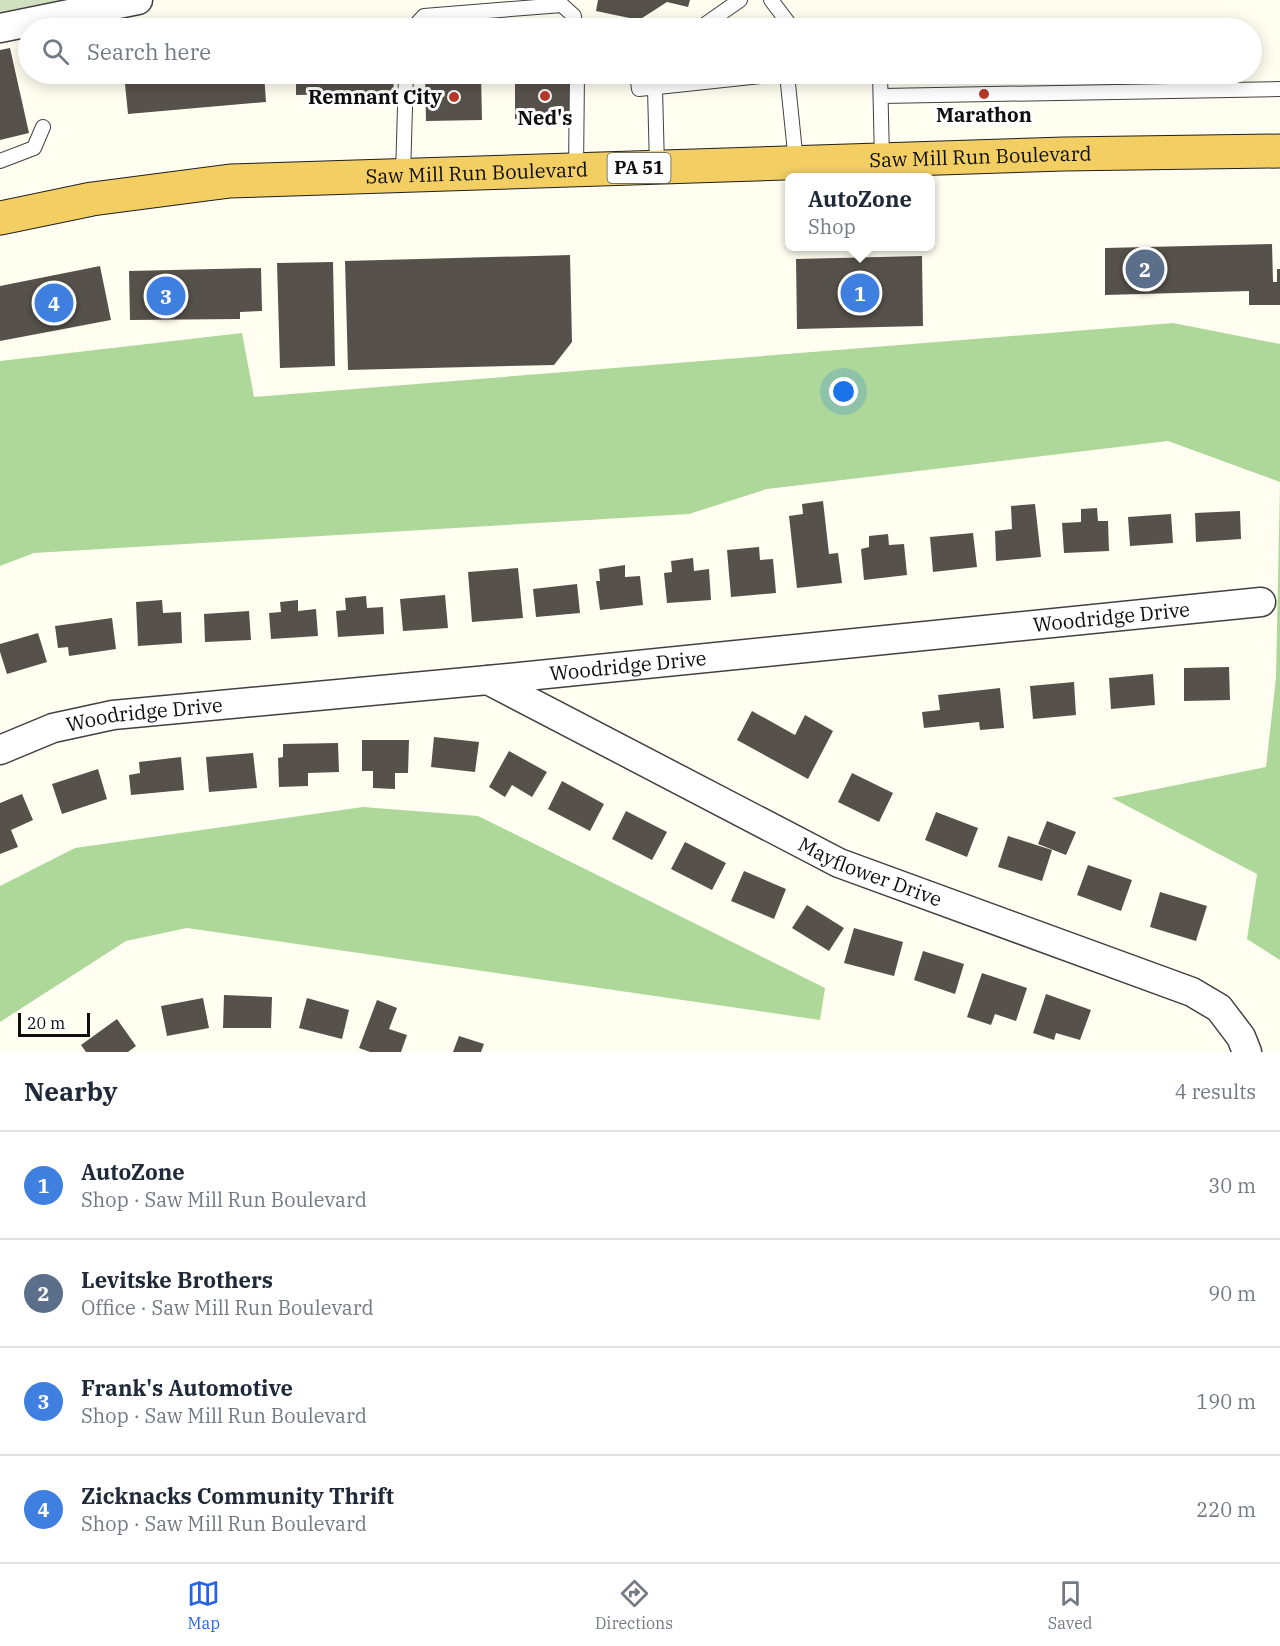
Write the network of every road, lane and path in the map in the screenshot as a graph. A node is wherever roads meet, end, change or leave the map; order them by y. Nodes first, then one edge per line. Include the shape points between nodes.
1 (138, 0) edge
2 (740, 0) edge
3 (771, 0) edge
4 (49, 18) edge
5 (421, 18) edge
6 (574, 18) edge
7 (714, 18) edge
8 (785, 18) edge
9 (18, 24) edge
10 (0, 28) edge
11 (406, 84) edge
12 (577, 84) edge
13 (638, 84) edge
14 (690, 84) edge
15 (789, 84) edge
16 (881, 84) edge
17 (1225, 84) edge
18 (655, 88) junction
19 (1280, 89) edge
20 (1229, 90) junction
21 (882, 96) junction
22 (43, 127) dead end
23 (1280, 151) edge
24 (882, 159) junction
25 (0, 161) edge
26 (796, 162) junction
27 (657, 167) junction
28 (576, 170) junction
29 (403, 176) junction
30 (0, 218) edge
31 (1261, 602) dead end
32 (488, 680) junction
33 (0, 750) edge
34 (1247, 1052) edge

1 - 4 street
2 - 7 lane
3 - 8 lane
5 - 6 lane via 562,5
9 - 10 street
11 - 29 lane
12 - 28 lane
13 - 18 lane via 639,89
14 - 18 lane
15 - 26 lane
16 - 21 lane
17 - 20 lane
18 - 27 lane
19 - 20 lane
20 - 21 lane
21 - 24 lane
22 - 25 lane via 34,148
23 - 24 highway, Saw Mill Run Boulevard / PA 51
24 - 26 highway, Saw Mill Run Boulevard / PA 51
26 - 27 highway, Saw Mill Run Boulevard / PA 51
27 - 28 highway, Saw Mill Run Boulevard / PA 51
28 - 29 highway, Saw Mill Run Boulevard / PA 51
29 - 30 highway, Saw Mill Run Boulevard / PA 51 via 230,181 93,199
31 - 32 street, Woodridge Drive
32 - 33 street, Woodridge Drive via 113,715 53,728
32 - 34 street, Mayflower Drive via 839,863 1192,992 1219,1008 1242,1037

